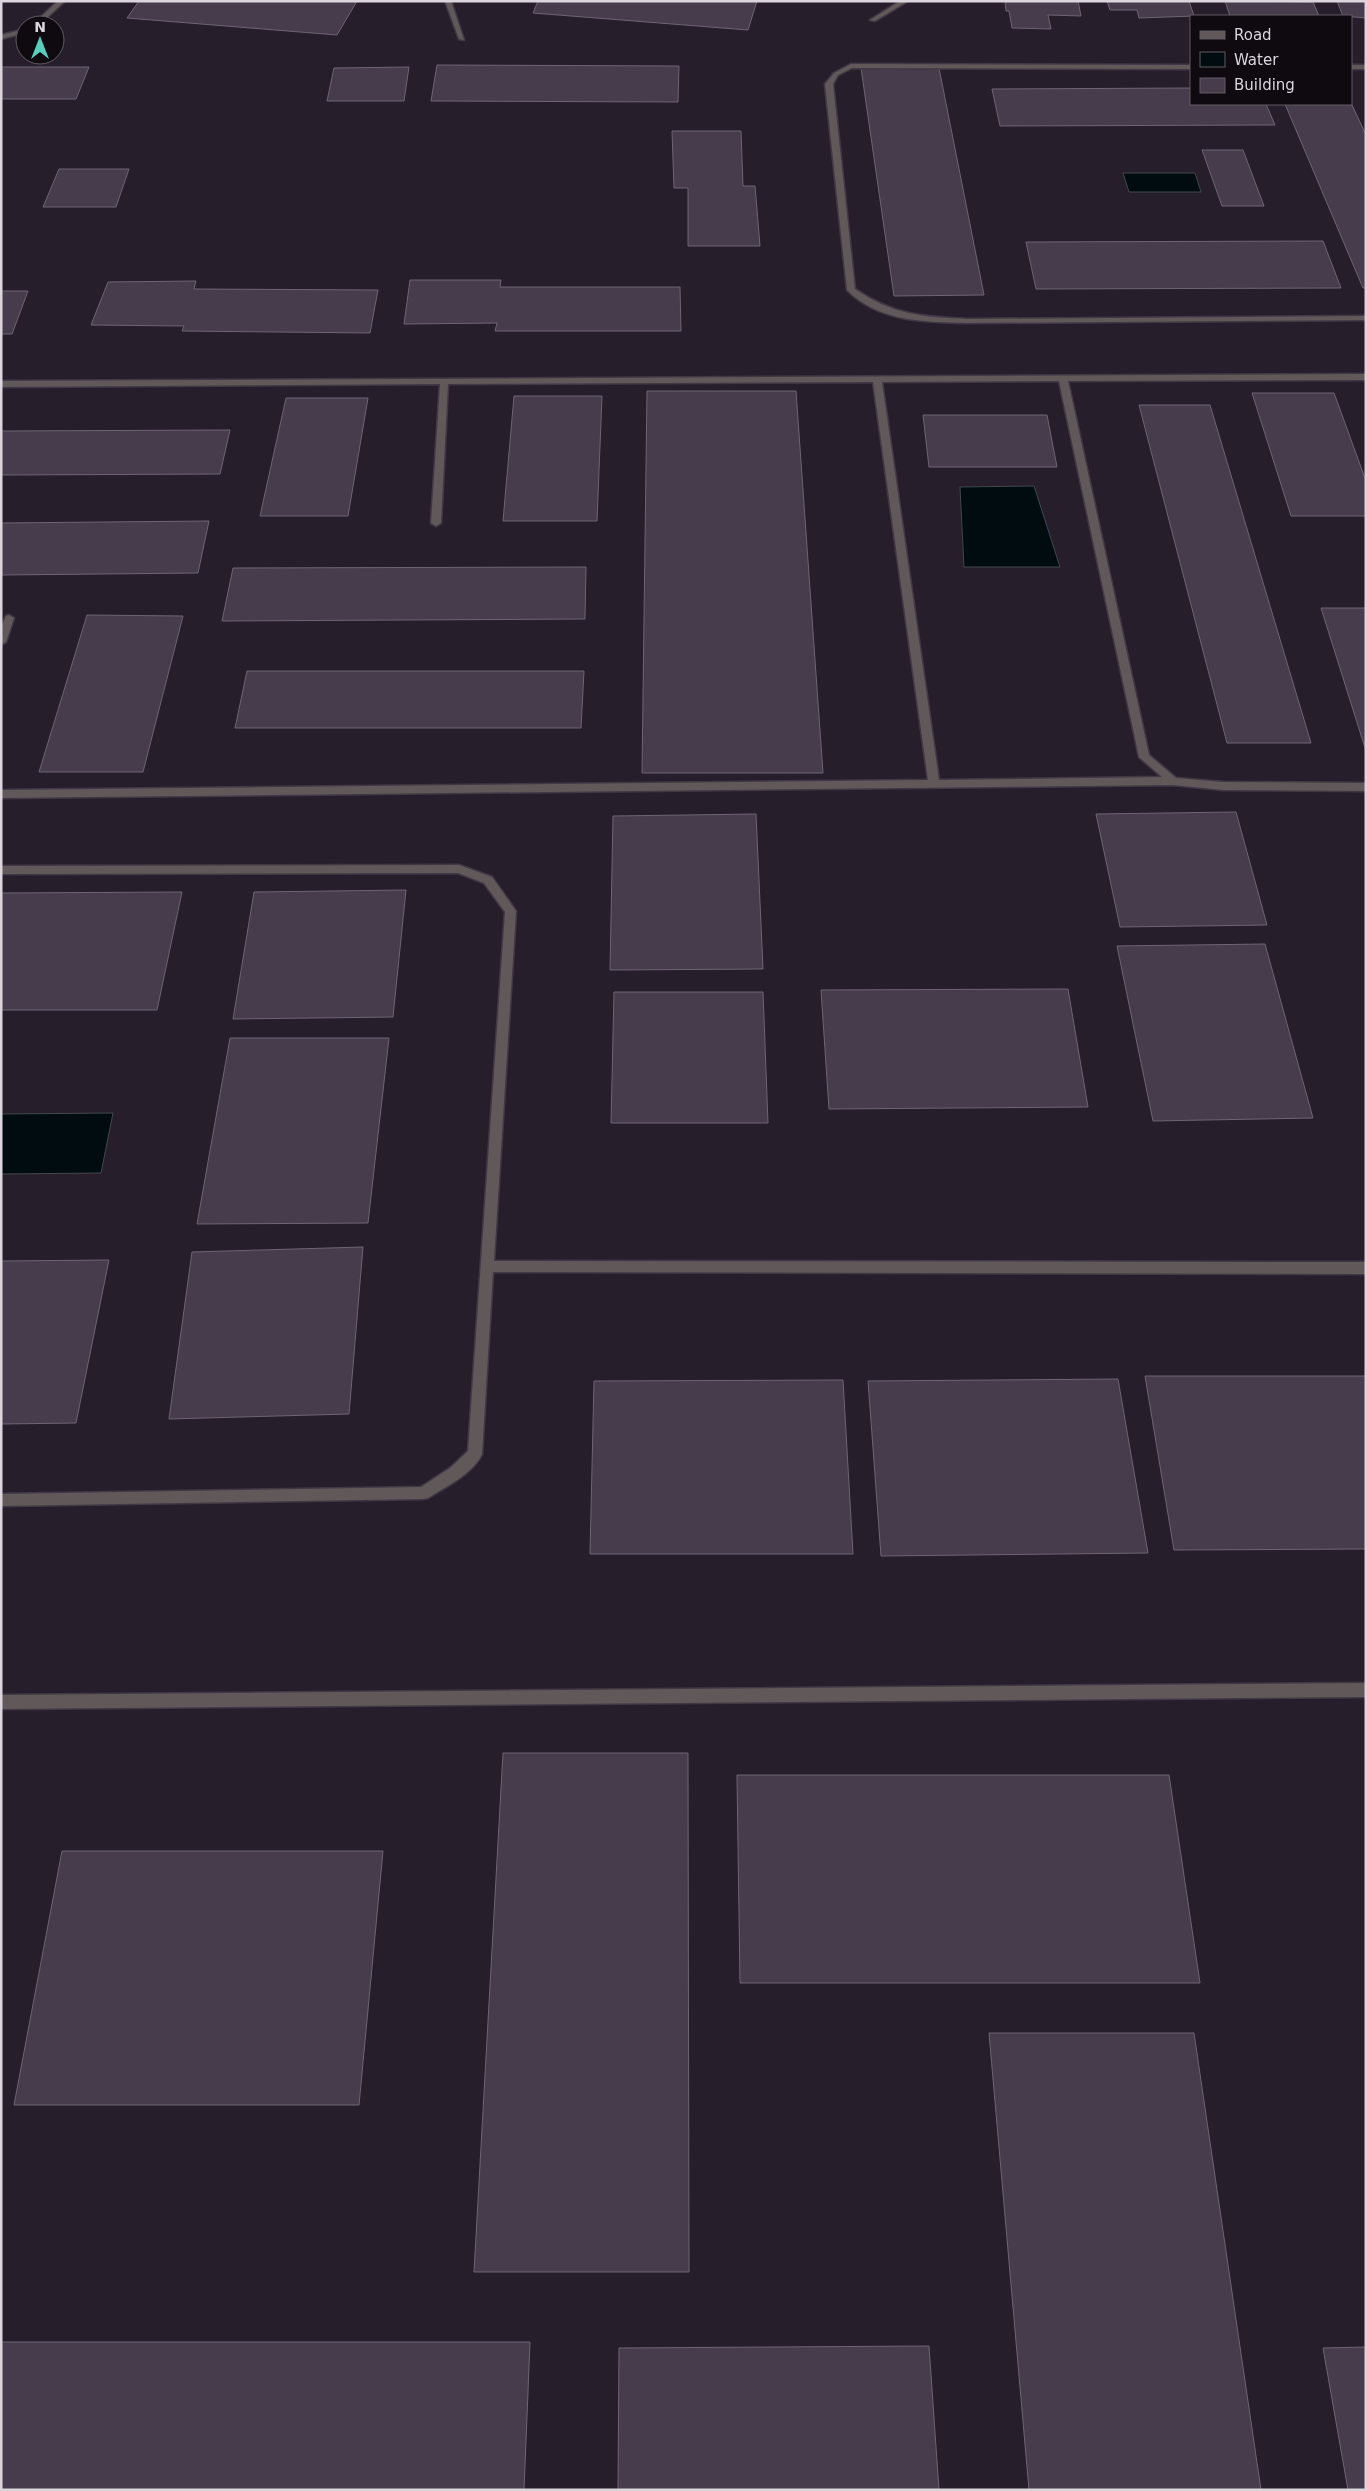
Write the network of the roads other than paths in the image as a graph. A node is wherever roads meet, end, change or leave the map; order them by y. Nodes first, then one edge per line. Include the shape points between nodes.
1 (62, 1) edge
2 (448, 1) edge
3 (905, 1) edge
4 (46, 15) edge
5 (873, 20) dead end
6 (15, 34) edge
7 (1, 37) edge
8 (462, 39) dead end
9 (1190, 67) edge
10 (1352, 67) edge
11 (1366, 67) edge
12 (1366, 318) edge
13 (1366, 377) edge
14 (1062, 378) junction
15 (877, 379) junction
16 (444, 381) junction
17 (1, 384) edge
18 (436, 523) dead end
19 (9, 618) dead end
20 (1, 642) edge
21 (1173, 781) junction
22 (934, 784) junction
23 (1366, 787) edge
24 (1, 794) edge
25 (1, 870) edge
26 (486, 1266) junction
27 (1366, 1268) edge
28 (1, 1500) edge
29 (1366, 1690) edge
30 (1, 1702) edge

1 - 4 street
2 - 8 street
3 - 5 street
6 - 7 street
9 - 12 street via 851,66 836,74 829,84 852,290 871,305 905,318 968,321
10 - 11 street
13 - 14 street
14 - 15 street
14 - 21 street via 1144,757
15 - 16 street
15 - 22 street
16 - 17 street
16 - 18 street
19 - 20 street
21 - 22 street
21 - 23 street via 1223,786
22 - 24 street
25 - 26 street via 459,869 488,880 511,911
26 - 27 street
26 - 28 street via 475,1454 423,1493
29 - 30 street

